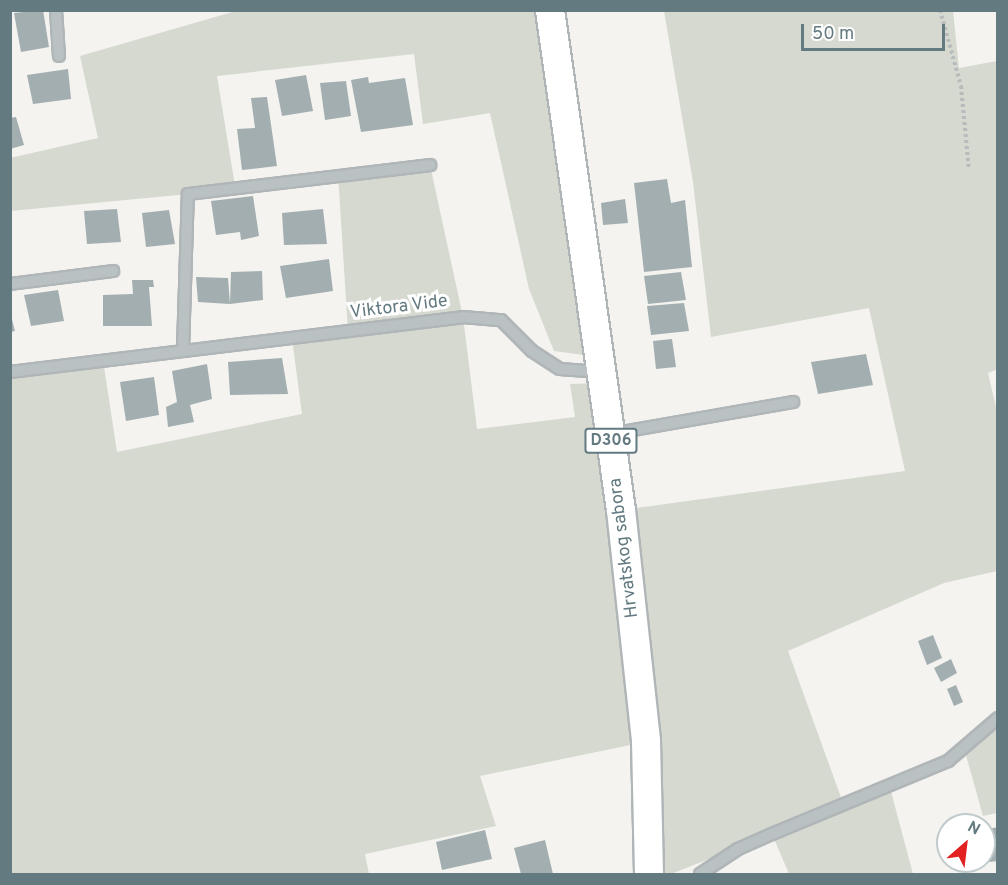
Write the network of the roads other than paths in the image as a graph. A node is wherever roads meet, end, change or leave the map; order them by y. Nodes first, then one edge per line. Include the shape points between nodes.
1 (56, 10) edge
2 (550, 10) edge
3 (59, 56) dead end
4 (430, 165) dead end
5 (113, 271) dead end
6 (10, 284) edge
7 (183, 349) junction
8 (10, 372) edge
9 (601, 372) junction
10 (793, 402) dead end
11 (610, 434) junction
12 (998, 718) edge
13 (649, 874) edge
14 (700, 874) edge

1 - 3 street
2 - 9 main road, Hrvatskog sabora / D306
4 - 7 street via 188,194
5 - 6 street
7 - 8 street, Viktora Vide
7 - 9 street, Viktora Vide via 463,317 501,320 532,351 560,369
9 - 11 main road, Hrvatskog sabora / D306
10 - 11 street
11 - 13 main road, Hrvatskog sabora / D306 via 646,741
12 - 14 street via 948,761 738,849

